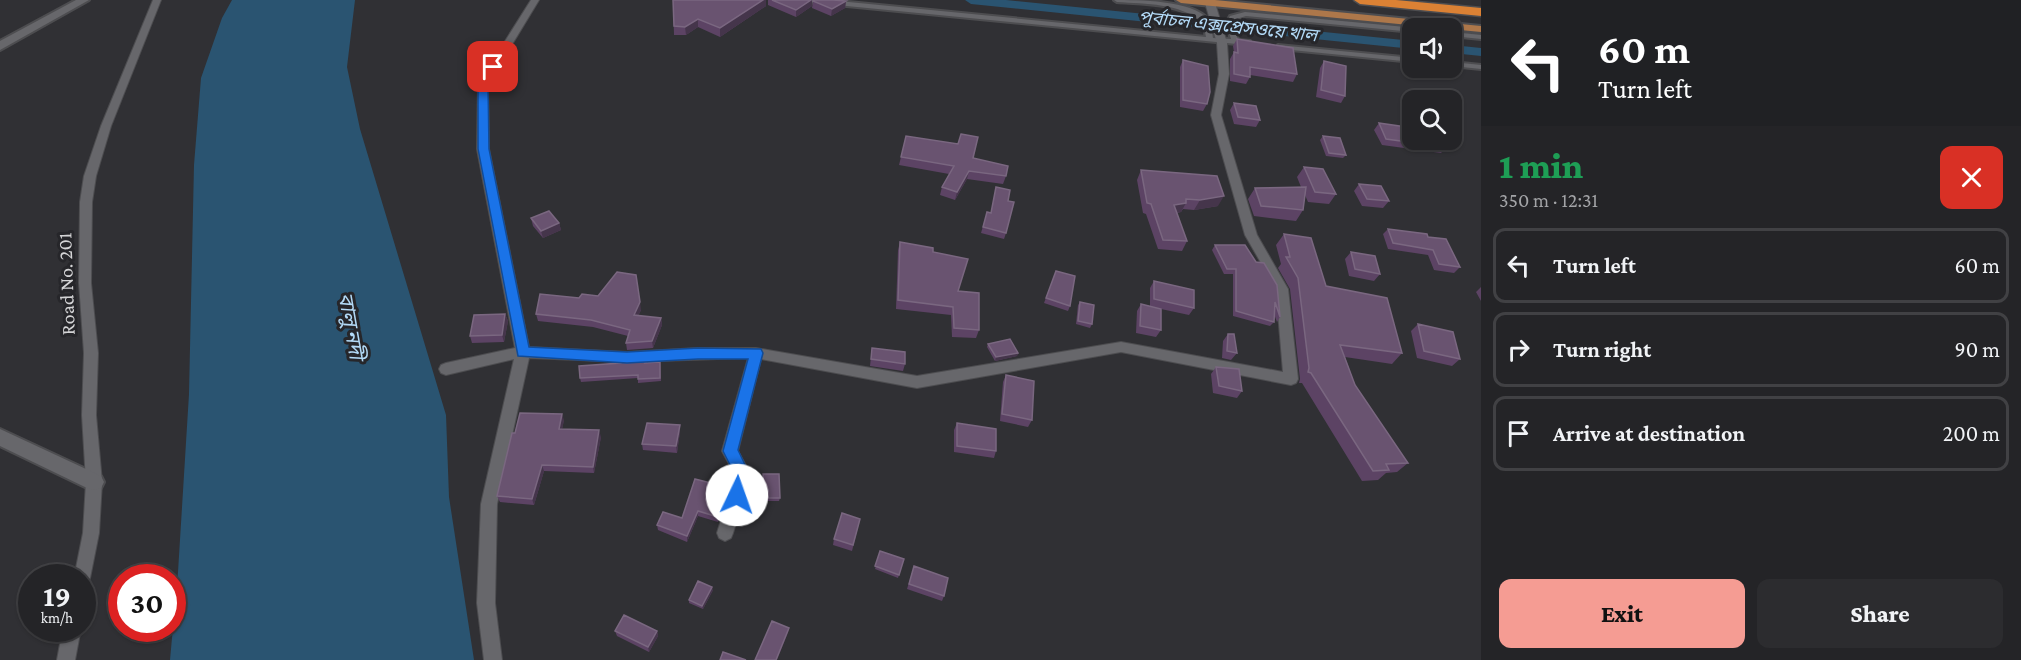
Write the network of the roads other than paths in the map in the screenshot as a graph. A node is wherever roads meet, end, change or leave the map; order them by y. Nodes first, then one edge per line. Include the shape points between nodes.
1 (69, 0) edge
2 (84, 0) edge
3 (157, 0) edge
4 (535, 0) edge
5 (806, 0) edge
6 (1117, 0) edge
7 (1360, 0) edge
8 (1178, 3) edge
9 (1211, 7) junction
10 (1481, 12) edge
11 (1402, 29) edge
12 (1481, 29) edge
13 (1462, 35) edge
14 (0, 37) edge
15 (1481, 37) edge
16 (1222, 40) junction
17 (1259, 45) edge
18 (0, 46) edge
19 (1271, 46) edge
20 (1402, 59) edge
21 (1462, 65) edge
22 (1481, 67) edge
23 (523, 352) junction
24 (756, 353) junction
25 (447, 369) dead end
26 (0, 437) edge
27 (94, 482) junction
28 (725, 533) dead end
29 (85, 564) edge
30 (69, 642) edge
31 (66, 660) edge
32 (493, 660) edge

1 - 14 street
2 - 18 street
3 - 27 street, Road No. 201 via 106,126 86,202 85,283
4 - 23 street via 483,84 483,149
5 - 16 street
6 - 8 street
7 - 10 highway
8 - 9 main road
8 - 16 street via 1199,15
9 - 12 main road
9 - 16 street
11 - 16 street via 1245,14 1233,18
13 - 15 street
16 - 17 street
16 - 24 street via 1224,74 1216,115 1251,235 1282,289 1291,379 1121,347 916,382
19 - 20 street
21 - 22 street
23 - 24 street via 627,357
23 - 25 street
23 - 32 street via 489,504 486,603
24 - 28 street via 730,451 743,475
26 - 27 street
27 - 29 street, Road No. 201
30 - 31 street

